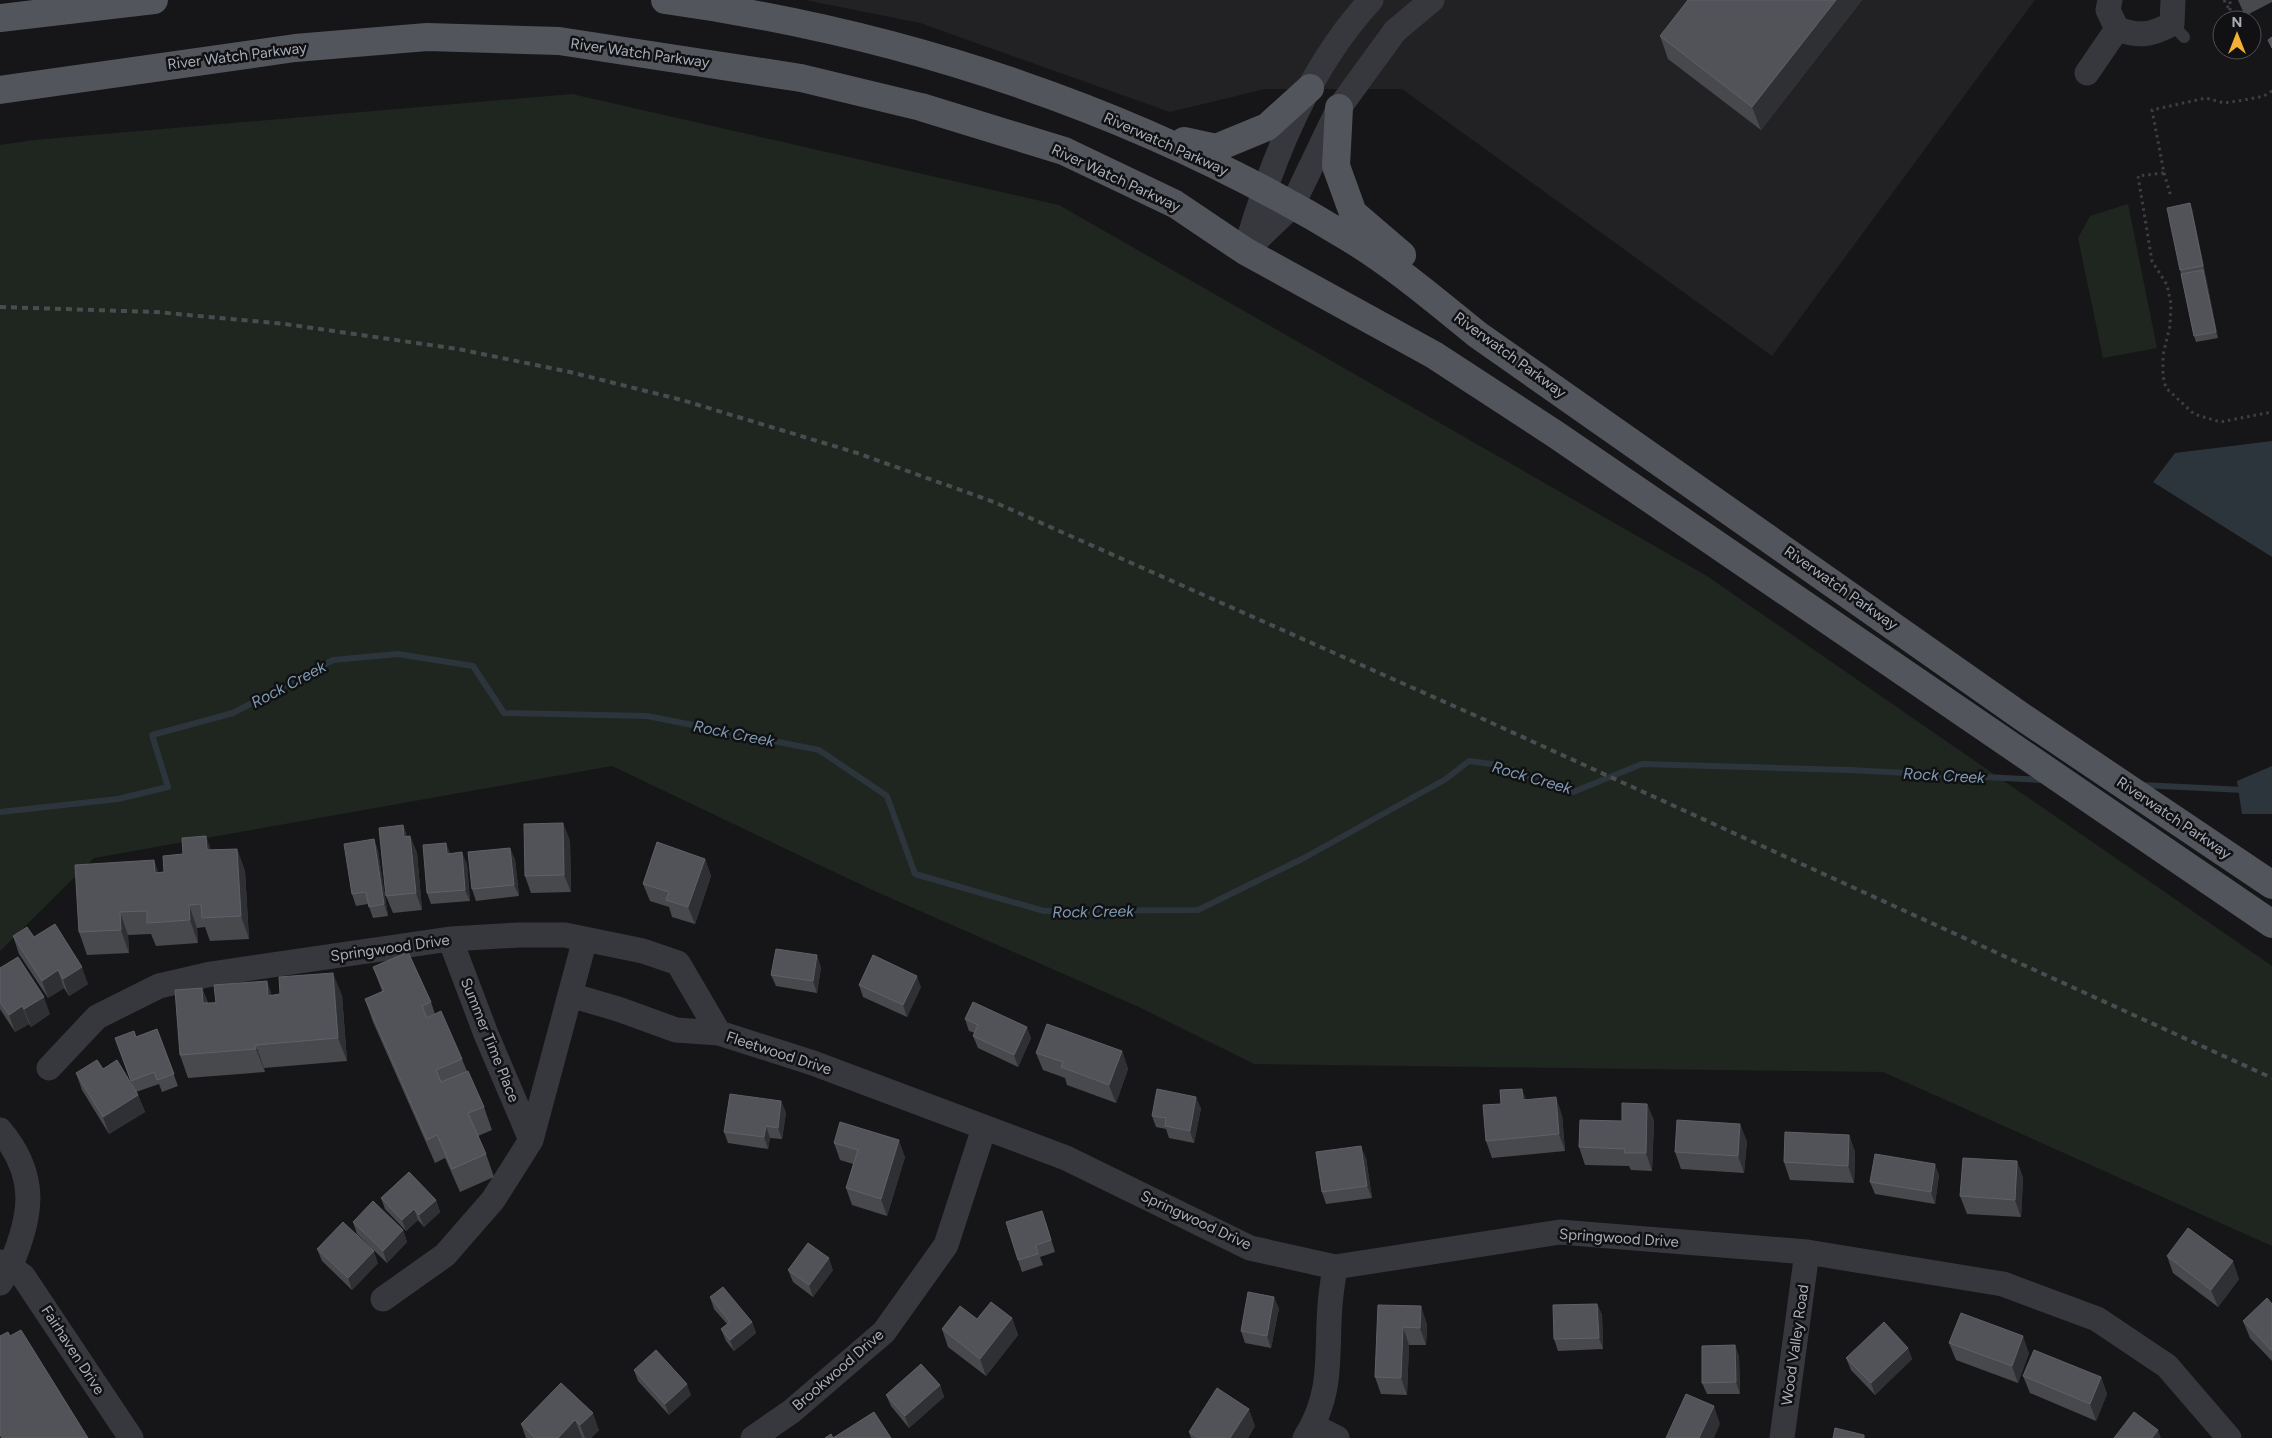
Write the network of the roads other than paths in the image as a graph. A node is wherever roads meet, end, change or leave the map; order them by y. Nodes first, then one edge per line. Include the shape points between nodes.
1 (154, 0) edge
2 (665, 0) edge
3 (1371, 0) edge
4 (1432, 0) edge
5 (2110, 0) edge
6 (0, 18) edge
7 (2176, 20) edge
8 (2117, 29) junction
9 (2087, 73) dead end
10 (1310, 88) junction
11 (0, 90) edge
12 (1339, 108) junction
13 (1140, 131) junction
14 (1264, 188) junction
15 (1292, 206) junction
16 (1245, 251) junction
17 (1589, 411) junction
18 (2272, 885) edge
19 (2272, 924) edge
20 (450, 939) junction
21 (585, 939) junction
22 (570, 996) junction
23 (719, 1033) junction
24 (49, 1068) dead end
25 (984, 1128) junction
26 (0, 1130) edge
27 (531, 1140) junction
28 (1807, 1252) junction
29 (1335, 1267) junction
30 (3, 1271) edge
31 (383, 1299) dead end
32 (1309, 1432) edge
33 (131, 1438) edge
34 (753, 1438) edge
35 (1336, 1438) edge
36 (1782, 1438) edge
37 (2229, 1438) edge

1 - 6 main road
2 - 13 main road, Riverwatch Parkway via 815,26 927,55 1071,103
3 - 10 street via 1353,20
4 - 12 street via 1395,31
5 - 8 street via 2108,10
7 - 8 street via 2154,33 2133,34
8 - 9 street
10 - 13 main road via 1267,127 1216,148
10 - 14 street via 1272,164
11 - 16 main road, River Watch Parkway via 295,48 428,37 559,41 801,78 931,110 1064,151 1175,204
12 - 15 street
12 - 17 main road via 1336,166 1353,213 1396,251 1519,341
13 - 14 main road, Riverwatch Parkway
14 - 15 main road, Riverwatch Parkway
14 - 16 street
15 - 16 street
15 - 17 main road, Riverwatch Parkway via 1350,238 1411,280 1478,335
16 - 19 main road via 1434,355 1564,439
17 - 18 main road, Riverwatch Parkway via 2021,716
20 - 21 street, Springwood Drive via 519,934 565,934
20 - 24 street, Springwood Drive via 211,974 159,986 97,1017
20 - 27 street, Summer Time Place
21 - 22 street
21 - 23 street, Springwood Drive via 643,951 678,963
22 - 23 street, Fleetwood Drive via 676,1030
22 - 27 street
23 - 25 street, Fleetwood Drive via 812,1063
25 - 29 street, Springwood Drive via 1066,1158 1250,1248
25 - 34 street, Brookwood Drive via 946,1245 884,1332 792,1411
26 - 30 street via 19,1156 29,1191 23,1234
27 - 31 street via 493,1200 445,1255
28 - 29 street, Springwood Drive via 1560,1232
28 - 36 street, Wood Valley Road
28 - 37 street, Springwood Drive via 2003,1284 2097,1319 2167,1366
29 - 32 street via 1330,1304 1328,1384
30 - 33 street, Fairhaven Drive via 23,1276 34,1290
32 - 35 street

